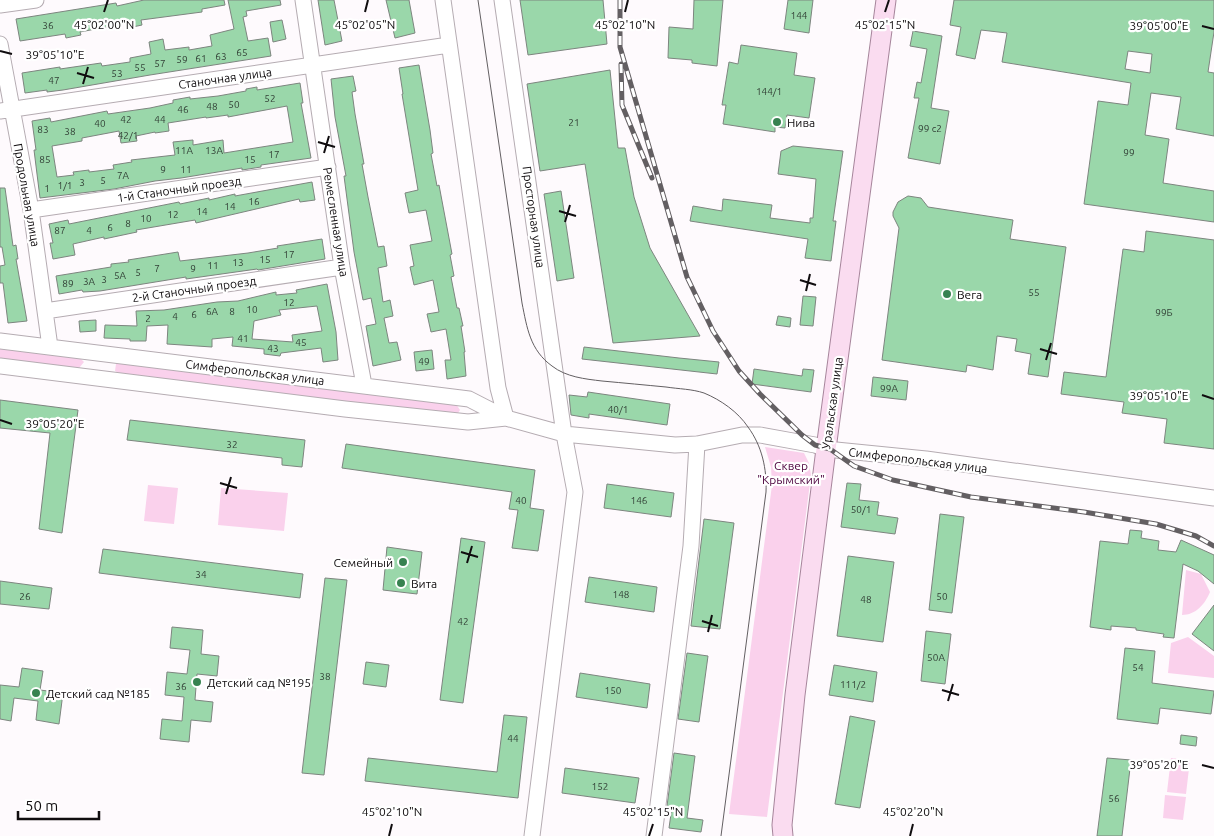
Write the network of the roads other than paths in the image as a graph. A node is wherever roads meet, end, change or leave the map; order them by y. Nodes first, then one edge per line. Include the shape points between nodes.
1 (36, 0) edge
2 (302, 0) edge
3 (443, 0) edge
4 (502, 0) edge
5 (886, 0) edge
6 (890, 0) edge
7 (0, 5) edge
8 (0, 44) edge
9 (449, 45) junction
10 (314, 66) junction
11 (6, 110) edge
12 (328, 168) junction
13 (31, 210) junction
14 (342, 267) junction
15 (45, 310) junction
16 (0, 340) edge
17 (50, 347) junction
18 (96, 353) junction
19 (0, 366) edge
20 (94, 378) junction
21 (364, 385) junction
22 (506, 418) junction
23 (564, 434) junction
24 (697, 444) junction
25 (828, 449) junction
26 (1214, 498) edge
27 (532, 836) edge
28 (654, 836) edge
29 (783, 836) edge
30 (789, 836) edge

1 - 7 street
2 - 10 street, Ремесленная улица
3 - 9 street
4 - 23 street, Просторная улица
5 - 25 main road, Уральская улица
6 - 25 main road, Уральская улица
8 - 11 street, Продольная улица
9 - 10 street, Станочная улица
9 - 22 street via 498,388
10 - 11 street, Станочная улица
10 - 12 street, Ремесленная улица
11 - 13 street, Продольная улица
12 - 13 street, 1-й Станочный проезд
12 - 14 street, Ремесленная улица
13 - 15 street, Продольная улица
14 - 15 street, 2-й Станочный проезд
14 - 21 street, Ремесленная улица
15 - 17 street, Продольная улица
16 - 17 street, Симферопольская улица
17 - 18 street, Симферопольская улица
18 - 20 street
18 - 21 street, Симферопольская улица
19 - 20 street, Симферопольская улица
20 - 22 street, Симферопольская улица via 468,422
21 - 22 street, Симферопольская улица via 469,399
22 - 23 street, Симферопольская улица
23 - 24 street, Симферопольская улица via 675,445
23 - 27 street, Просторная улица via 575,492
24 - 25 street, Симферопольская улица via 742,435 760,435
24 - 28 street via 691,546
25 - 26 street, Симферопольская улица
25 - 29 main road, Уральская улица via 787,768
25 - 30 main road, Уральская улица via 793,761

